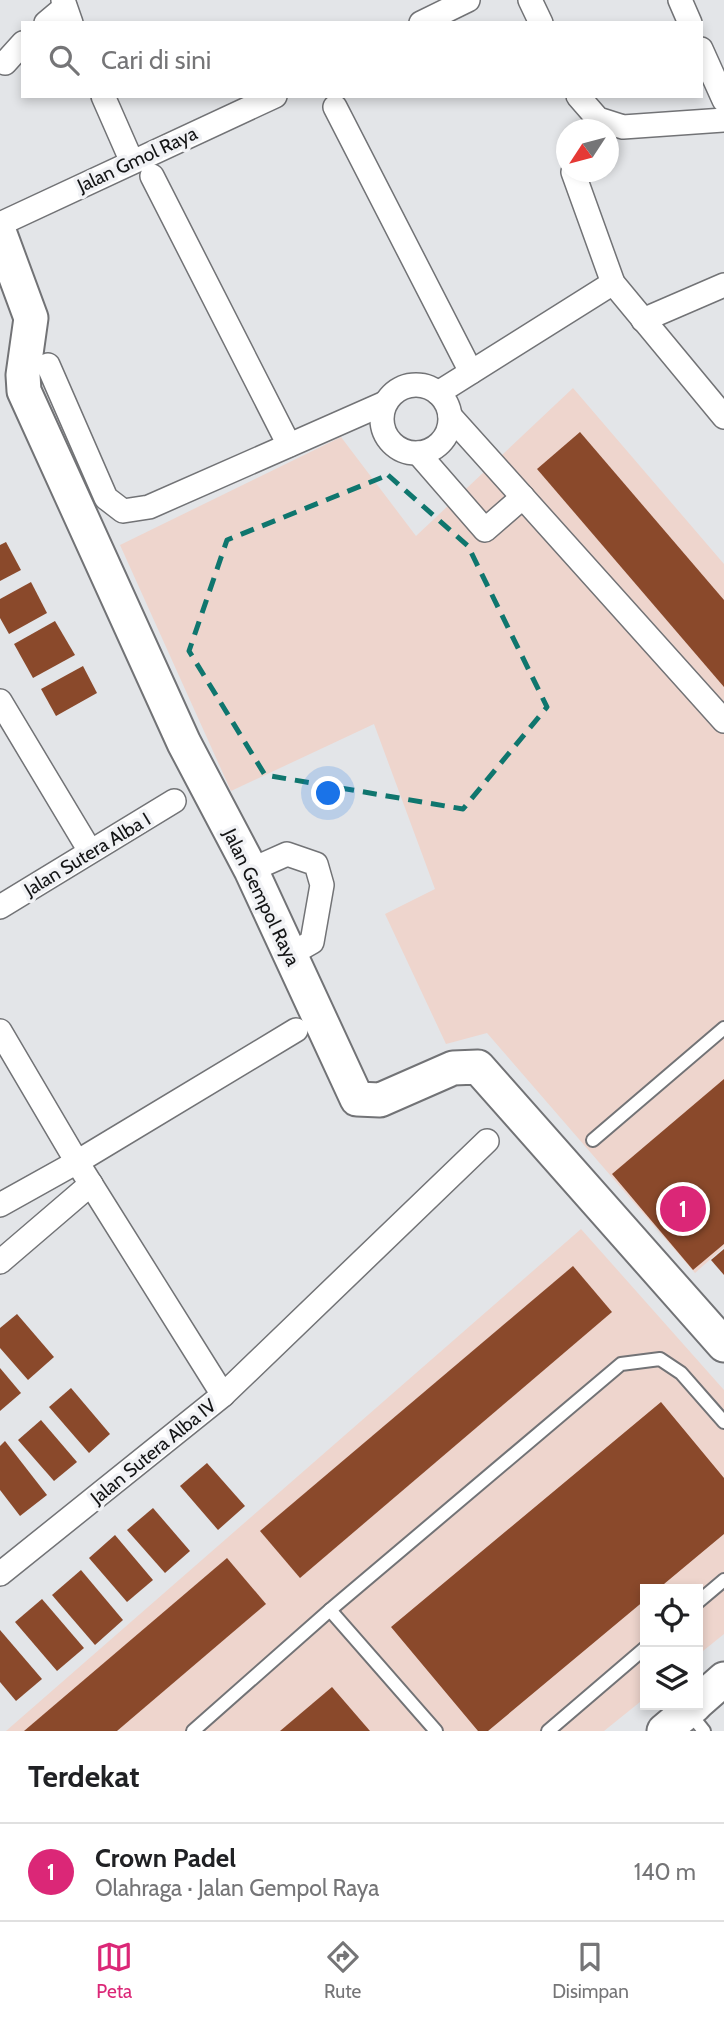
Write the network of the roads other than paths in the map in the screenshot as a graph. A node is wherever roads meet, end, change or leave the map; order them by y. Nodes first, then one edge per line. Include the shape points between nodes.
1 (530, 0) edge
2 (680, 0) edge
3 (463, 1) edge
4 (66, 10) edge
5 (49, 21) edge
6 (425, 21) edge
7 (540, 21) edge
8 (689, 21) edge
9 (21, 45) edge
10 (703, 53) edge
11 (5, 63) dead end
12 (104, 98) edge
13 (271, 98) edge
14 (581, 98) edge
15 (724, 100) edge
16 (335, 107) dead end
17 (724, 120) edge
18 (132, 162) junction
19 (152, 176) dead end
20 (577, 182) edge
21 (0, 224) edge
22 (0, 234) edge
23 (613, 283) junction
24 (724, 285) edge
25 (643, 320) junction
26 (48, 365) dead end
27 (471, 372) junction
28 (439, 393) junction
29 (385, 402) junction
30 (450, 416) junction
31 (724, 416) edge
32 (289, 445) junction
33 (418, 453) junction
34 (523, 497) junction
35 (0, 701) edge
36 (724, 721) edge
37 (174, 801) dead end
38 (90, 851) junction
39 (251, 870) junction
40 (0, 907) edge
41 (291, 954) junction
42 (724, 1028) edge
43 (296, 1030) dead end
44 (0, 1031) edge
45 (593, 1140) dead end
46 (487, 1141) dead end
47 (77, 1162) junction
48 (91, 1184) junction
49 (0, 1205) edge
50 (0, 1262) edge
51 (724, 1345) edge
52 (223, 1395) junction
53 (724, 1422) edge
54 (0, 1574) edge
55 (724, 1580) edge
56 (703, 1598) edge
57 (330, 1610) junction
58 (640, 1652) edge
59 (724, 1679) edge
60 (690, 1716) edge
61 (193, 1731) edge
62 (436, 1731) edge
63 (548, 1731) edge

1 - 7 street
2 - 8 street
3 - 6 street
4 - 5 street
9 - 11 street
10 - 15 street
12 - 18 street
13 - 18 street, Jalan Gmol Raya
14 - 17 street via 598,119 623,127
16 - 27 street
18 - 21 street, Jalan Gmol Raya
19 - 32 street
20 - 23 street
22 - 39 street, Jalan Gempol Raya via 32,318 24,391 184,743
23 - 25 street
23 - 27 street
24 - 25 street
25 - 31 street
26 - 32 street via 106,498 123,511 149,507
27 - 28 street
28 - 29 street via 423,385 405,386
28 - 30 street
29 - 32 street
29 - 33 street via 382,420 387,437 401,449
30 - 33 street via 442,442
30 - 34 street
33 - 34 street via 485,530
34 - 36 street
35 - 38 street
37 - 38 street, Jalan Sutera Alba I
38 - 40 street, Jalan Sutera Alba I
39 - 41 street, Jalan Gempol Raya
39 - 41 street via 287,854 316,864 322,885 312,942
41 - 51 street, Jalan Gempol Raya via 357,1099 380,1100 453,1068 478,1066
42 - 45 lane
43 - 47 street
44 - 47 street, Jalan Sutera Alba IV
46 - 52 street
47 - 48 street, Jalan Sutera Alba IV
47 - 49 street
48 - 50 street
48 - 52 street, Jalan Sutera Alba IV
52 - 54 street, Jalan Sutera Alba IV
53 - 57 lane via 681,1373 660,1359 621,1364
55 - 56 lane
57 - 61 lane
57 - 62 lane
58 - 63 lane
59 - 60 street

